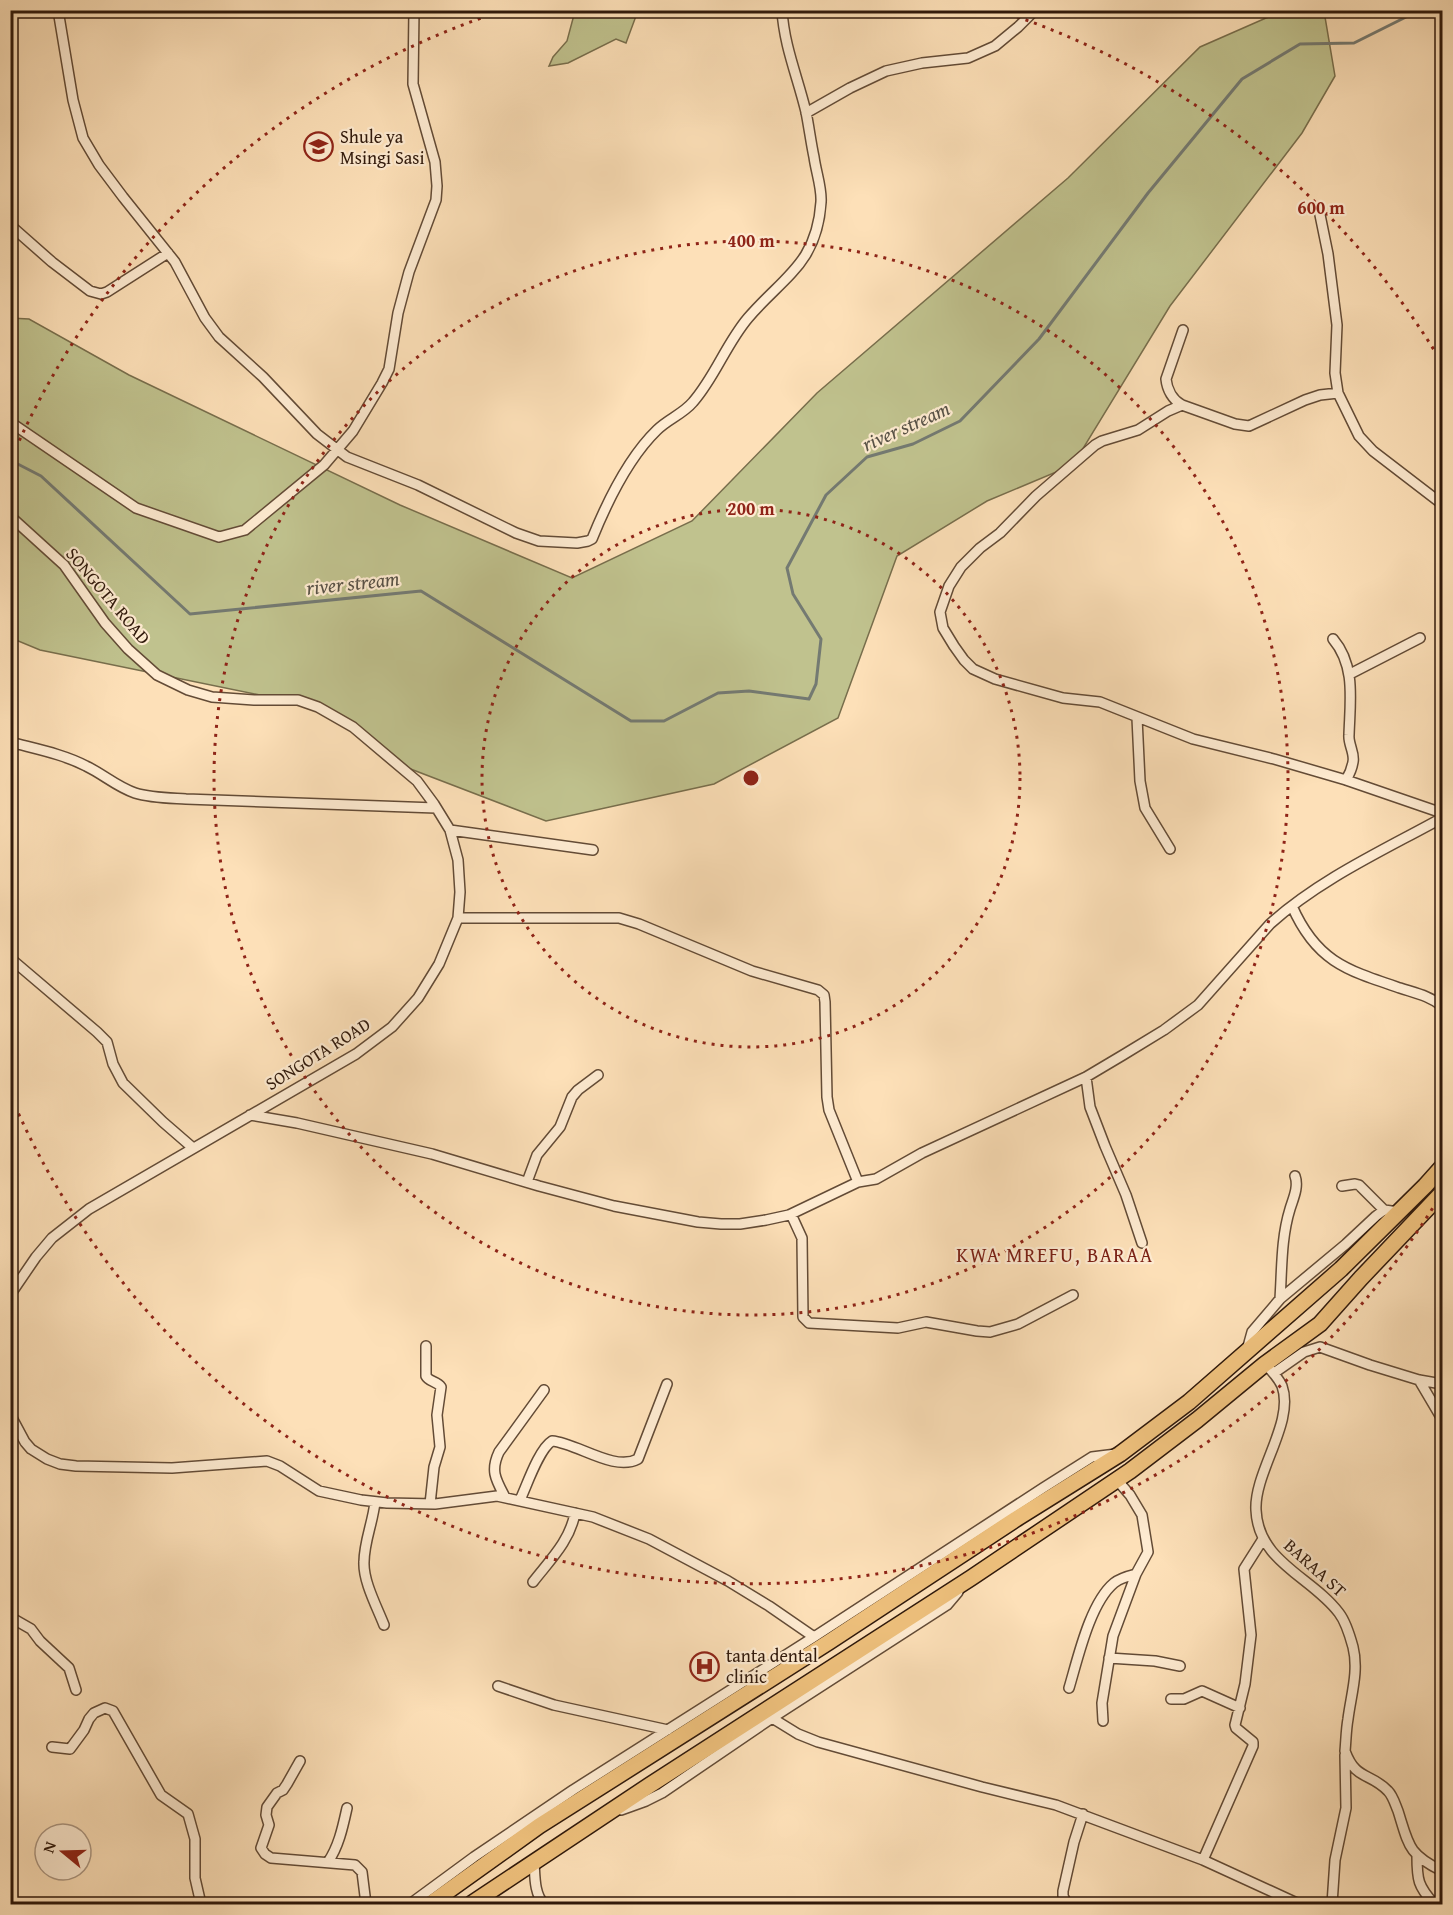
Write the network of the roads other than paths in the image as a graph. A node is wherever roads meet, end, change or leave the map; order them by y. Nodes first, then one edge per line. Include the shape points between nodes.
1 (58, 10) edge
2 (414, 10) edge
3 (782, 10) edge
4 (1035, 10) edge
5 (806, 113) junction
6 (1319, 210) dead end
7 (10, 225) edge
8 (168, 253) junction
9 (1183, 330) dead end
10 (1338, 393) junction
11 (1182, 405) junction
12 (10, 422) edge
13 (337, 450) junction
14 (1443, 504) edge
15 (10, 516) edge
16 (1420, 638) dead end
17 (1333, 639) dead end
18 (1350, 674) junction
19 (1137, 718) junction
20 (10, 742) edge
21 (1346, 780) junction
22 (436, 808) junction
23 (1443, 813) edge
24 (1443, 818) edge
25 (450, 830) junction
26 (1170, 849) dead end
27 (593, 850) dead end
28 (1292, 906) junction
29 (458, 918) junction
30 (10, 958) edge
31 (1443, 1006) edge
32 (598, 1075) dead end
33 (1086, 1077) junction
34 (250, 1115) junction
35 (193, 1148) junction
36 (1443, 1167) edge
37 (1295, 1176) dead end
38 (527, 1182) junction
39 (858, 1182) junction
40 (1342, 1186) dead end
41 (1443, 1193) edge
42 (1392, 1211) junction
43 (791, 1214) junction
44 (1142, 1243) dead end
45 (10, 1295) edge
46 (1073, 1295) dead end
47 (1280, 1299) junction
48 (426, 1346) dead end
49 (1247, 1352) junction
50 (1270, 1369) junction
51 (1419, 1380) junction
52 (667, 1384) dead end
53 (1443, 1384) edge
54 (544, 1390) dead end
55 (10, 1414) edge
56 (1443, 1419) edge
57 (1120, 1454) junction
58 (1116, 1480) junction
59 (505, 1497) junction
60 (520, 1500) junction
61 (375, 1502) junction
62 (430, 1504) junction
63 (575, 1513) junction
64 (1016, 1519) junction
65 (1263, 1539) junction
66 (1027, 1540) junction
67 (959, 1557) junction
68 (1136, 1574) junction
69 (971, 1578) junction
70 (533, 1582) dead end
71 (10, 1617) edge
72 (384, 1625) dead end
73 (814, 1637) junction
74 (1109, 1658) junction
75 (1180, 1666) dead end
76 (498, 1686) dead end
77 (1069, 1688) dead end
78 (76, 1690) dead end
79 (1171, 1699) dead end
80 (1240, 1708) junction
81 (772, 1718) junction
82 (1103, 1721) dead end
83 (668, 1730) junction
84 (52, 1747) dead end
85 (1345, 1751) junction
86 (300, 1761) dead end
87 (346, 1808) dead end
88 (607, 1814) junction
89 (1083, 1814) junction
90 (1417, 1856) junction
91 (1203, 1860) junction
92 (328, 1862) junction
93 (534, 1862) junction
94 (1443, 1871) edge
95 (483, 1902) edge
96 (542, 1904) edge
97 (201, 1905) edge
98 (366, 1905) edge
99 (410, 1905) edge
100 (430, 1905) edge
101 (1067, 1905) edge
102 (1299, 1905) edge
103 (1332, 1905) edge
104 (1434, 1905) edge

1 - 8 street via 83,138 99,165
2 - 13 street via 413,84 435,162 436,200 398,313 389,369 363,416
3 - 5 street
4 - 5 street via 994,46 968,58 886,71
5 - 13 street via 821,196 810,248 797,268 732,339 693,402 659,428 642,448 604,509 590,540 549,543 524,536
6 - 10 street via 1337,325
7 - 8 street via 81,285 98,294
8 - 13 street via 219,337
9 - 11 street via 1166,379 1173,398
10 - 11 street via 1305,400 1249,426
10 - 14 street via 1359,436 1373,451
11 - 19 street via 1138,430 1102,441 1088,451 961,567 940,612 948,637 973,669 1024,689 1100,702
12 - 13 street via 136,508 219,537 245,530 308,480
15 - 22 street, SONGOTA ROAD via 64,565 105,622 157,675 212,697 298,700 318,707 353,727 417,781
16 - 18 street
17 - 18 street via 1343,652
18 - 21 street via 1349,738 1354,759
19 - 21 street via 1193,739
19 - 26 street via 1145,808
20 - 22 street via 73,760 121,787 150,796
21 - 23 street
22 - 25 street, SONGOTA ROAD
24 - 28 street via 1320,886
25 - 27 street
25 - 29 street, SONGOTA ROAD via 458,860
28 - 31 street via 1308,937 1326,957
28 - 33 street via 1270,924 1184,1017
29 - 34 street, SONGOTA ROAD via 428,983 392,1027 356,1054
29 - 39 street via 619,918 752,971 818,990 824,994 825,1002 829,1110
30 - 35 street via 107,1042 123,1083
32 - 38 street via 572,1097 560,1127 537,1155
33 - 39 street via 922,1153 876,1179
33 - 44 street via 1090,1107
34 - 35 street, SONGOTA ROAD
34 - 38 street via 432,1154
35 - 45 street, SONGOTA ROAD via 89,1209 52,1238
36 - 42 highway
37 - 47 street
38 - 43 street via 614,1206 698,1222 740,1224
39 - 43 street
40 - 42 street via 1359,1185
41 - 50 highway via 1320,1324
42 - 47 street via 1376,1216
42 - 49 highway via 1341,1269
43 - 46 street via 802,1238 803,1317 809,1323 898,1328 926,1322 990,1332 1018,1324
47 - 49 street via 1252,1332
48 - 62 street via 426,1376 441,1387 437,1416 440,1447
49 - 57 highway
50 - 51 street via 1320,1347
50 - 58 highway
50 - 65 street, BARAA ST via 1281,1384 1284,1406 1256,1509
51 - 53 street
51 - 56 street
52 - 60 street via 638,1459 610,1460 552,1441 540,1455
54 - 59 street via 495,1460 494,1471
55 - 61 street via 31,1449 60,1464 172,1468 267,1461 319,1491
57 - 64 highway
57 - 73 street via 1092,1456
58 - 66 highway
58 - 68 street via 1138,1507 1143,1521 1148,1552
59 - 60 street
59 - 62 street
60 - 63 street
61 - 62 street
61 - 72 street via 364,1568
63 - 70 street via 566,1540
63 - 73 street via 649,1539 736,1586
64 - 66 highway
64 - 67 highway
65 - 80 street via 1244,1569 1251,1635
65 - 85 street, BARAA ST via 1278,1560 1333,1606 1345,1623 1355,1659
66 - 69 highway
67 - 69 highway
67 - 100 highway via 538,1826
68 - 74 street
68 - 77 street via 1120,1579 1107,1590 1091,1621
69 - 81 street via 947,1605
69 - 88 highway
71 - 78 street via 31,1629 69,1668
73 - 83 street
74 - 75 street
74 - 82 street
76 - 83 street via 554,1705
79 - 80 street via 1184,1699 1202,1691
80 - 91 street via 1236,1728 1253,1746
81 - 88 street via 662,1793
81 - 89 street via 818,1742
83 - 99 street via 474,1857
84 - 97 street via 70,1749 94,1713 105,1708 113,1711 161,1795 188,1814 195,1839 195,1878
85 - 90 street via 1353,1768 1390,1792
85 - 103 street, BARAA ST via 1347,1808 1335,1860
86 - 92 street via 283,1790 267,1807 269,1825 261,1848 272,1858
87 - 92 street via 343,1829
88 - 93 highway
89 - 91 street
89 - 101 street via 1063,1891
90 - 94 street
90 - 104 street via 1417,1877
91 - 102 street
92 - 98 street via 352,1863 360,1868
93 - 95 highway
93 - 96 street

